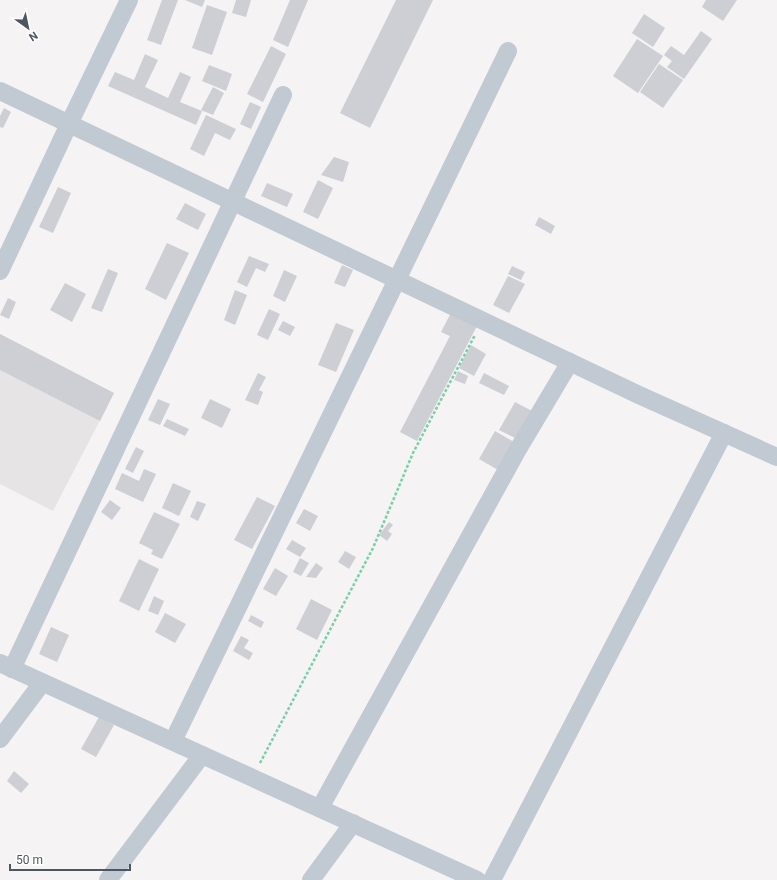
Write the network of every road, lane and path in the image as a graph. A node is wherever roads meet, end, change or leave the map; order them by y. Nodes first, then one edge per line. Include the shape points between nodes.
1 (130, 0) edge
2 (508, 51) dead end
3 (0, 91) edge
4 (283, 95) dead end
5 (70, 124) junction
6 (232, 201) junction
7 (0, 272) edge
8 (396, 279) junction
9 (482, 320) junction
10 (570, 362) junction
11 (724, 433) junction
12 (777, 457) edge
13 (6, 666) edge
14 (42, 683) junction
15 (0, 739) edge
16 (173, 741) junction
17 (202, 754) junction
18 (252, 777) junction
19 (320, 808) junction
20 (352, 823) junction
21 (108, 880) edge
22 (311, 880) edge
23 (477, 880) edge
24 (492, 880) edge

1 - 5 street
2 - 8 street
3 - 5 street
4 - 6 street
5 - 6 street
5 - 7 street
6 - 8 street
6 - 13 street
8 - 9 street
8 - 16 street
9 - 10 street
9 - 18 path via 413,453 373,548
10 - 11 street
10 - 19 street via 517,451
11 - 12 street
11 - 24 street
13 - 14 street
14 - 15 street
14 - 16 street
16 - 17 street
17 - 18 street
17 - 21 street
18 - 19 street
19 - 20 street
20 - 22 street
20 - 23 street

